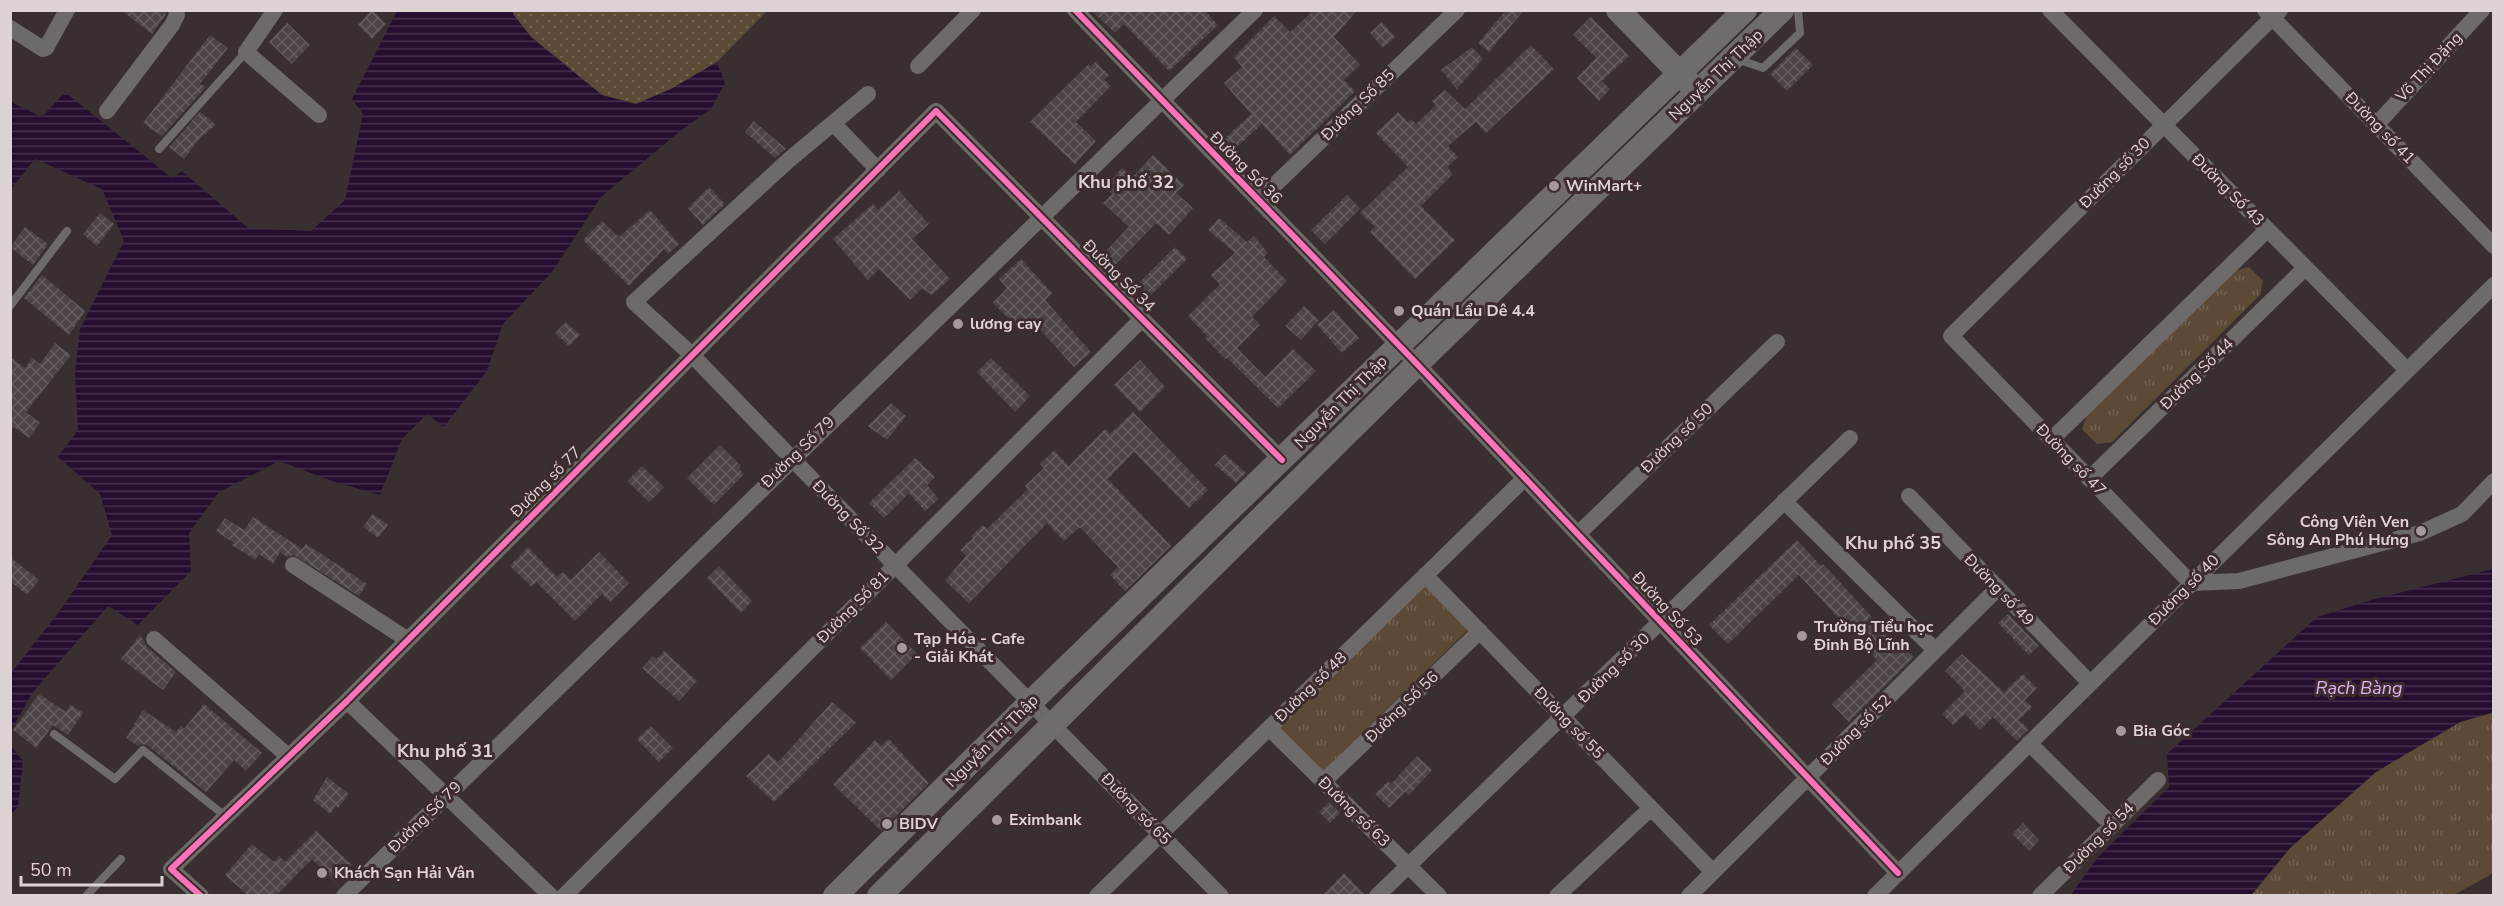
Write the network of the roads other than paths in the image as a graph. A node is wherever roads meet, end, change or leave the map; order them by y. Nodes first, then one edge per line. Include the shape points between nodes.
1 (67, 10) edge
2 (176, 10) edge
3 (275, 10) edge
4 (973, 10) edge
5 (1075, 10) edge
6 (1255, 10) edge
7 (1457, 10) edge
8 (1618, 10) edge
9 (1745, 10) edge
10 (1782, 10) edge
11 (1798, 10) edge
12 (2050, 10) edge
13 (2482, 10) edge
14 (2272, 13) edge
15 (10, 28) edge
16 (246, 52) junction
17 (1734, 57) junction
18 (918, 66) dead end
19 (1680, 73) junction
20 (1698, 93) junction
21 (868, 94) dead end
22 (1161, 101) junction
23 (107, 111) dead end
24 (936, 111) joint
25 (319, 115) dead end
26 (833, 123) junction
27 (2377, 124) junction
28 (2164, 125) junction
29 (159, 149) dead end
30 (878, 170) junction
31 (1259, 200) junction
32 (1042, 218) junction
33 (2267, 230) junction
34 (67, 231) dead end
35 (2493, 246) edge
36 (2305, 268) junction
37 (2493, 285) edge
38 (10, 306) edge
39 (1143, 319) junction
40 (1951, 336) joint
41 (1777, 342) dead end
42 (1399, 345) junction
43 (692, 355) junction
44 (1417, 364) junction
45 (2407, 370) junction
46 (1850, 438) dead end
47 (2052, 440) junction
48 (791, 459) junction
49 (1282, 460) junction
50 (1525, 478) junction
51 (2090, 479) junction
52 (2493, 480) edge
53 (1909, 496) dead end
54 (1784, 501) junction
55 (1578, 534) junction
56 (293, 565) dead end
57 (895, 565) junction
58 (1425, 575) junction
59 (2191, 583) junction
60 (1997, 589) junction
61 (1661, 623) junction
62 (1480, 632) junction
63 (154, 639) dead end
64 (408, 640) junction
65 (1935, 650) junction
66 (2090, 683) junction
67 (347, 701) junction
68 (1031, 702) junction
69 (1563, 718) junction
70 (1052, 723) junction
71 (1269, 728) junction
72 (54, 734) dead end
73 (2029, 743) junction
74 (288, 756) junction
75 (1808, 777) junction
76 (2158, 780) dead end
77 (1323, 782) junction
78 (448, 796) junction
79 (1651, 807) junction
80 (225, 816) junction
81 (2112, 825) junction
82 (1160, 834) junction
83 (121, 859) dead end
84 (1408, 865) junction
85 (1713, 872) junction
86 (1898, 873) junction
87 (86, 896) edge
88 (201, 896) edge
89 (344, 896) edge
90 (551, 896) edge
91 (564, 896) edge
92 (835, 896) edge
93 (879, 896) edge
94 (1097, 896) edge
95 (1221, 896) edge
96 (1377, 896) edge
97 (1439, 896) edge
98 (1557, 896) edge
99 (1689, 896) edge
100 (1875, 896) edge
101 (2040, 896) edge

1 - 15 street via 44,49
2 - 23 street via 172,25
3 - 16 street
4 - 18 street
5 - 22 street, Đường Số 36
6 - 22 street, Đường Số 79
7 - 31 street, Đường Số 85
8 - 19 main road
9 - 19 main road, Nguyễn Thị Thập
10 - 17 main road, Nguyễn Thị Thập
11 - 17 lane via 1800,33 1763,69
12 - 28 street, Đường Số 43
13 - 27 street, Võ Thị Đặng
14 - 27 street, Đường số 41
14 - 28 street, Đường số 30
16 - 25 street
16 - 29 lane
17 - 20 main road, Nguyễn Thị Thập
19 - 20 main road
19 - 42 main road, Nguyễn Thị Thập
20 - 44 main road, Nguyễn Thị Thập
21 - 26 street
22 - 31 street, Đường Số 36
22 - 32 street, Đường Số 79
24 - 30 street, Đường số 77
24 - 32 street, Đường Số 34
26 - 30 street
26 - 43 street, Đường Số 32 via 634,302
27 - 35 street, Đường số 41
28 - 33 street, Đường Số 43
28 - 40 street, Đường số 30
30 - 43 street, Đường số 77
31 - 42 street, Đường Số 36
32 - 39 street, Đường Số 34
32 - 48 street, Đường Số 79
33 - 36 street, Đường Số 43
33 - 47 street
34 - 38 lane
36 - 45 street, Đường Số 43
36 - 51 street, Đường Số 44
37 - 45 street, Đường số 40
39 - 49 street, Đường Số 34
39 - 57 street, Đường Số 81
40 - 47 street, Đường số 47
41 - 55 street, Đường số 50
42 - 44 street, Đường Số 36
42 - 49 main road, Nguyễn Thị Thập
43 - 48 street, Đường Số 32
43 - 64 street, Đường số 77
44 - 50 street, Đường Số 53
44 - 70 main road, Nguyễn Thị Thập
45 - 59 street, Đường số 40
46 - 54 street, Đường số 30
47 - 51 street, Đường số 47
48 - 57 street, Đường Số 32
48 - 78 street, Đường Số 79
49 - 68 main road, Nguyễn Thị Thập
50 - 55 street, Đường Số 53
50 - 58 street, Đường số 48
51 - 59 street, Đường số 47
52 - 59 street via 2462,514 2420,533 2240,581
53 - 60 street, Đường số 49
54 - 61 street, Đường số 30
54 - 65 street
55 - 61 street, Đường Số 53
56 - 64 street
57 - 68 street, Đường Số 32
57 - 91 street, Đường Số 81
58 - 62 street, Đường số 55
58 - 71 street, Đường số 48
59 - 66 street, Đường số 40
60 - 65 street, Đường số 52
60 - 66 street, Đường số 49
61 - 69 street, Đường số 30
61 - 75 street, Đường Số 53
62 - 69 street, Đường số 55
62 - 77 street, Đường Số 56
63 - 74 street
64 - 67 street, Đường số 77
65 - 75 street, Đường số 52
66 - 73 street, Đường số 40
67 - 74 street, Đường số 77
67 - 78 street
68 - 70 street, Đường Số 32
68 - 92 main road, Nguyễn Thị Thập
69 - 79 street, Đường số 55
69 - 84 street, Đường số 30
70 - 82 street, Đường số 65
70 - 93 main road, Nguyễn Thị Thập
71 - 77 street, Đường số 63
71 - 82 street, Đường số 48
72 - 80 lane via 115,779 143,750
73 - 81 street
73 - 86 street, Đường số 40
74 - 80 street, Đường số 77
75 - 85 street, Đường số 52
75 - 86 street, Đường Số 53
76 - 81 street, Đường số 54
77 - 84 street, Đường số 63
78 - 89 street, Đường Số 79
78 - 90 street
79 - 85 street, Đường số 55
79 - 98 street
80 - 88 street, Đường số 77 via 171,869
81 - 101 street, Đường số 54
82 - 94 street, Đường số 48
82 - 95 street, Đường số 65
83 - 87 lane
84 - 96 street, Đường số 30
84 - 97 street, Đường số 63
85 - 99 street, Đường số 52
86 - 100 street, Đường số 40

